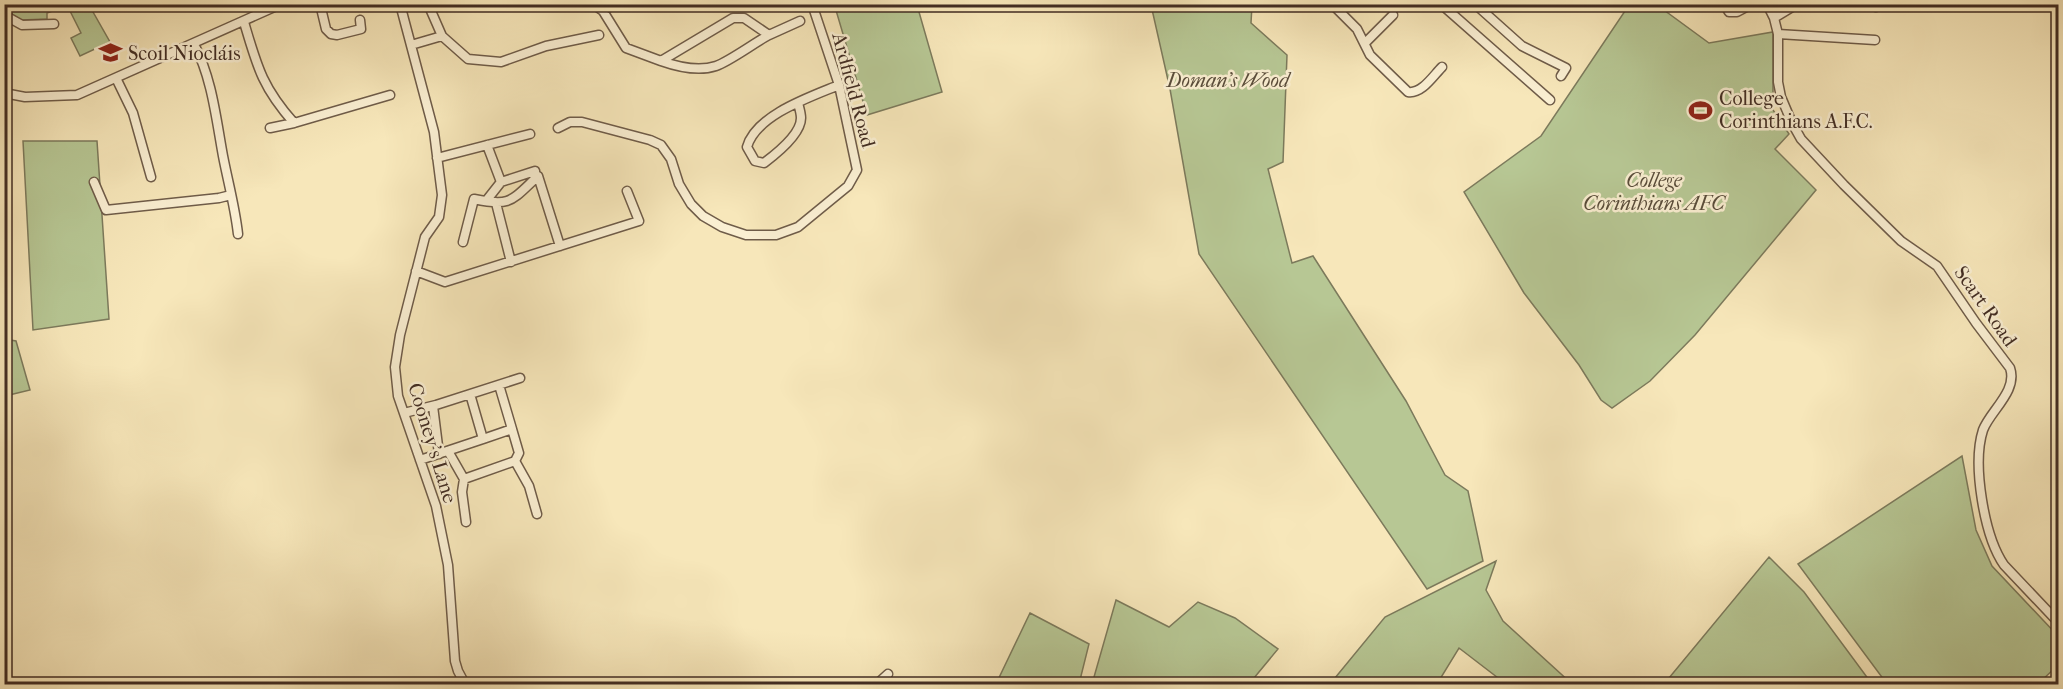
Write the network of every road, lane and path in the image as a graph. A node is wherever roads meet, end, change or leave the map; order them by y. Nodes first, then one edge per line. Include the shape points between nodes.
1 (281, 4) edge
2 (320, 4) edge
3 (400, 4) edge
4 (428, 4) edge
5 (593, 4) edge
6 (614, 4) edge
7 (812, 4) edge
8 (1332, 4) edge
9 (1441, 4) edge
10 (1475, 4) edge
11 (1724, 4) edge
12 (1752, 4) edge
13 (1767, 4) edge
14 (1797, 4) edge
15 (1868, 4) edge
16 (1880, 4) edge
17 (603, 11) junction
18 (4, 15) edge
19 (1393, 15) dead end
20 (1774, 18) junction
21 (360, 20) dead end
22 (800, 21) dead end
23 (244, 22) junction
24 (54, 24) dead end
25 (1778, 34) junction
26 (599, 35) dead end
27 (769, 35) junction
28 (442, 36) junction
29 (1875, 40) dead end
30 (1365, 43) junction
31 (194, 44) junction
32 (411, 45) junction
33 (661, 62) junction
34 (1442, 67) dead end
35 (1561, 76) dead end
36 (116, 78) junction
37 (839, 85) junction
38 (4, 93) edge
39 (390, 95) dead end
40 (1550, 100) dead end
41 (798, 103) junction
42 (294, 123) junction
43 (270, 128) dead end
44 (558, 128) dead end
45 (530, 134) dead end
46 (487, 145) junction
47 (437, 158) junction
48 (535, 171) dead end
49 (152, 177) dead end
50 (94, 182) dead end
51 (501, 182) junction
52 (627, 191) dead end
53 (231, 195) junction
54 (486, 201) junction
55 (496, 203) junction
56 (238, 234) dead end
57 (463, 242) dead end
58 (560, 246) junction
59 (511, 262) junction
60 (416, 271) junction
61 (520, 378) dead end
62 (500, 385) junction
63 (470, 394) junction
64 (433, 406) junction
65 (404, 413) junction
66 (512, 429) junction
67 (483, 439) junction
68 (443, 452) junction
69 (420, 460) junction
70 (515, 461) junction
71 (464, 479) junction
72 (537, 514) dead end
73 (466, 522) dead end
74 (2058, 621) edge
75 (888, 674) dead end
76 (2058, 678) edge
77 (465, 684) edge
78 (878, 684) edge
79 (2052, 684) edge

1 - 23 street
2 - 21 street via 331,34 361,28
3 - 32 street, Cooney's Lane
4 - 28 street
5 - 17 street
6 - 17 street
7 - 37 street, Ardfield Road
8 - 30 street
9 - 40 street
10 - 35 street via 1522,46 1566,68
11 - 12 street via 1729,12
13 - 20 street, Scart Road
14 - 20 street
15 - 16 street
17 - 33 street via 626,48
18 - 24 street via 22,25
19 - 30 street
20 - 25 street, Scart Road
22 - 27 street
23 - 31 street
23 - 42 street via 264,83
25 - 29 street
25 - 74 street, Scart Road via 1781,97 1801,139 1901,242 1937,266 2010,368 2009,387 1988,419 1981,440 1985,515 1992,545 2004,565
26 - 28 street via 546,46 501,62 468,59
27 - 33 street via 716,66 678,67
27 - 33 street via 744,18 733,18
28 - 32 street
30 - 34 street via 1370,55 1408,92 1419,90
31 - 36 street
31 - 53 street via 211,91
32 - 47 street, Cooney's Lane
36 - 38 street via 70,96 25,97
36 - 49 street via 133,113
37 - 41 street
37 - 44 street, Ardfield Road via 858,170 848,186 801,224 776,235 734,232 703,216 684,194 667,151 656,142 582,122
39 - 42 street
41 - 41 street via 761,125 750,137 747,147 755,161 764,163 796,131 801,119
42 - 43 street
45 - 46 street
46 - 47 street
46 - 51 street
47 - 60 street, Cooney's Lane via 442,195 439,217 426,237
48 - 51 street
50 - 53 street via 106,210
51 - 54 street
52 - 58 street via 639,221
53 - 56 street
54 - 55 street
54 - 57 street via 474,199
55 - 58 street via 511,201 538,177
55 - 59 street
58 - 59 street
59 - 60 street via 445,282
60 - 65 street, Cooney's Lane via 395,367
61 - 62 street
62 - 63 street
62 - 66 street
63 - 64 street
63 - 67 street
64 - 65 street
64 - 68 street
65 - 69 street, Cooney's Lane
66 - 67 street
66 - 70 street via 519,453
67 - 68 street
68 - 69 street
68 - 71 street
69 - 77 street, Cooney's Lane via 436,506 448,565 455,661
70 - 71 street
70 - 72 street via 529,486
71 - 73 street
75 - 78 street
76 - 79 street

